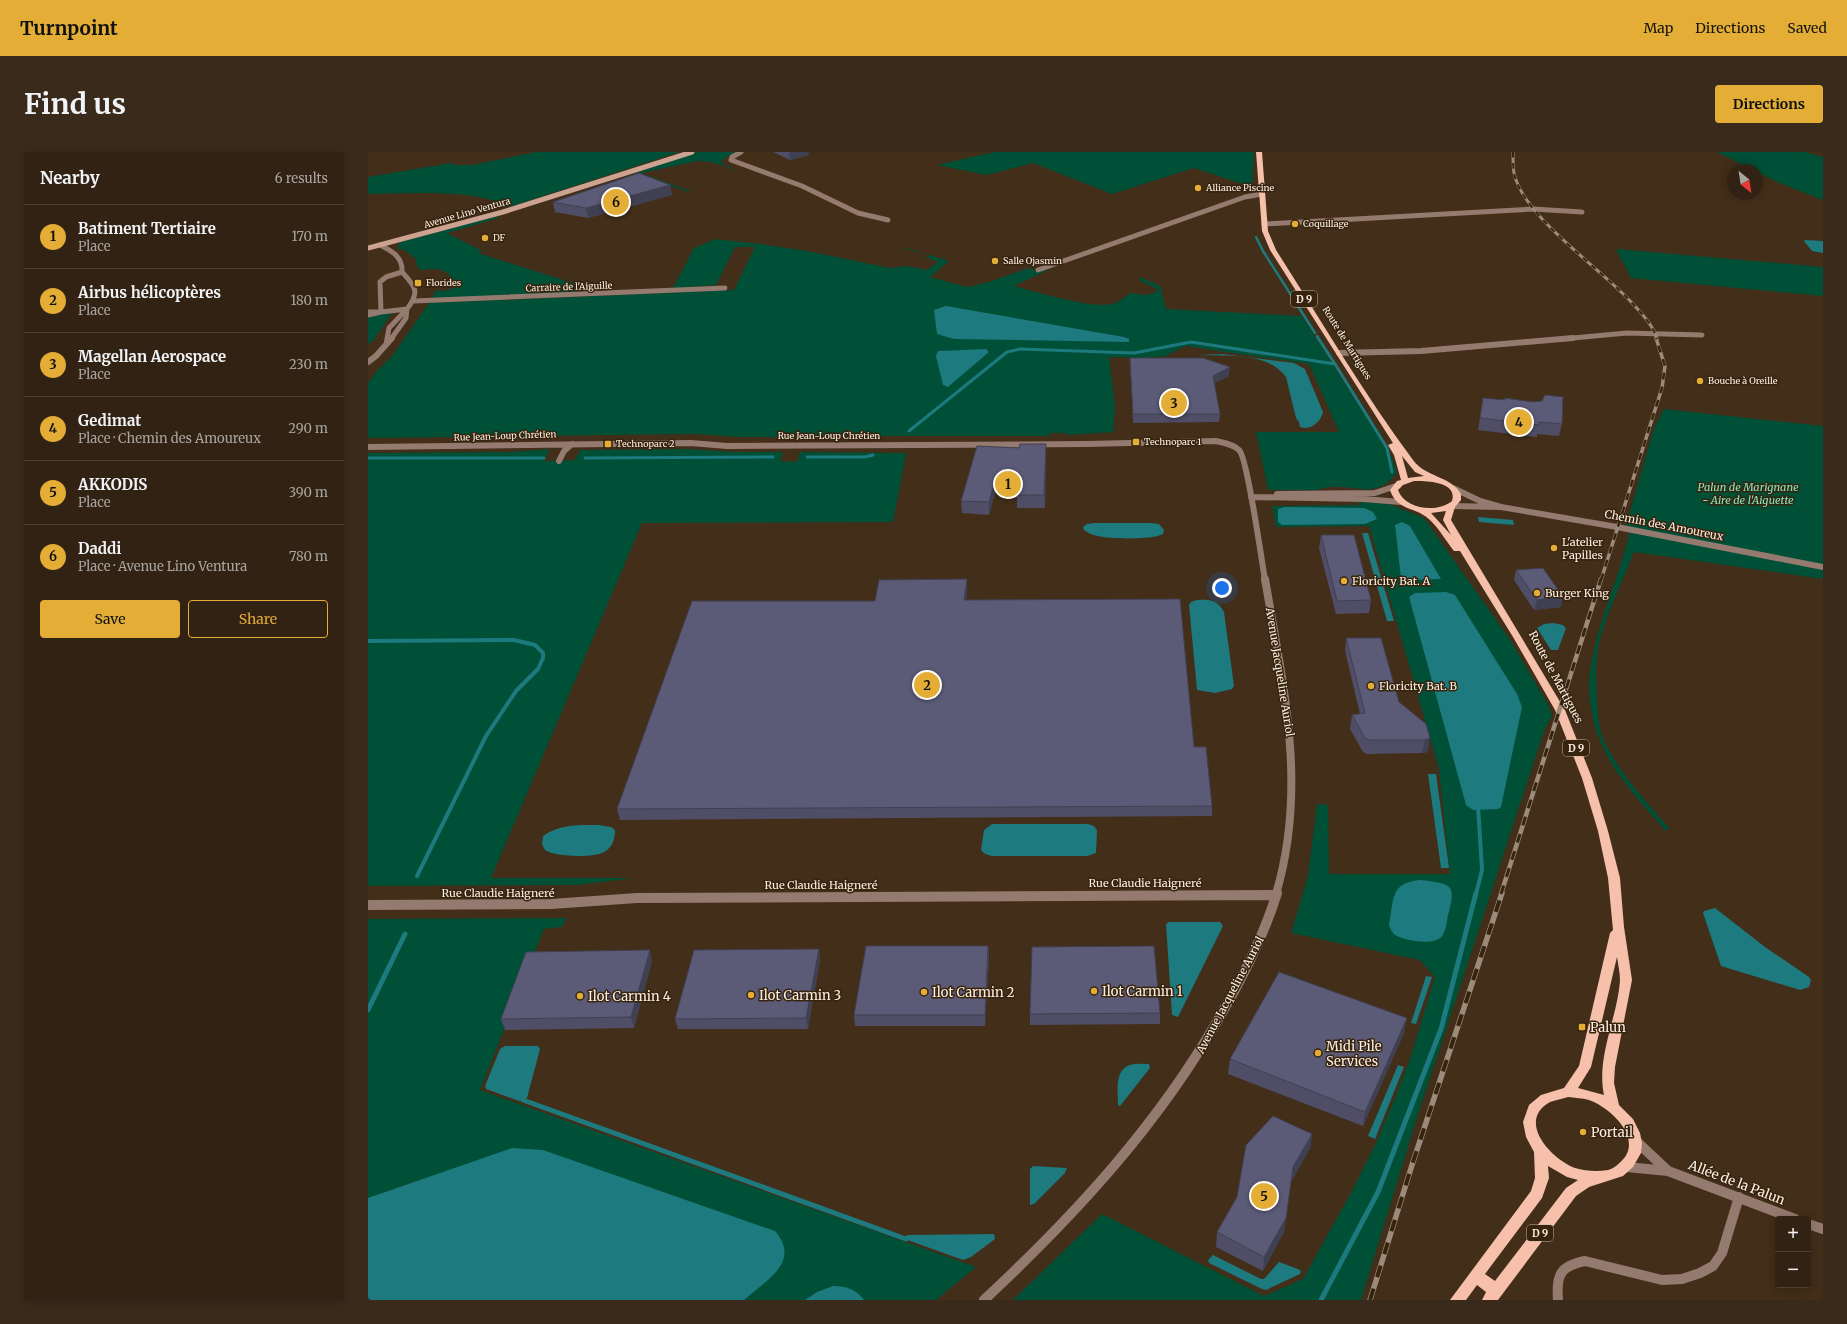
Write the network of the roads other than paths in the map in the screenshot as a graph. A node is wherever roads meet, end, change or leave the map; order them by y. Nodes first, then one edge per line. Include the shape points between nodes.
1 (685, 152) edge
2 (692, 152) edge
3 (741, 152) edge
4 (1259, 152) edge
5 (1264, 152) edge
6 (1261, 174) junction
7 (569, 191) junction
8 (1262, 194) junction
9 (1582, 212) dead end
10 (888, 220) dead end
11 (1264, 224) junction
12 (380, 245) junction
13 (368, 248) edge
14 (1038, 270) dead end
15 (402, 272) junction
16 (724, 288) dead end
17 (414, 301) junction
18 (407, 309) junction
19 (381, 312) junction
20 (368, 314) edge
21 (1702, 334) dead end
22 (387, 342) junction
23 (1339, 354) junction
24 (368, 362) edge
25 (1377, 414) junction
26 (572, 444) junction
27 (368, 447) edge
28 (559, 461) dead end
29 (1405, 481) junction
30 (1438, 481) junction
31 (1396, 486) junction
32 (1453, 488) junction
33 (1251, 497) junction
34 (1401, 502) junction
35 (1451, 506) junction
36 (1501, 507) junction
37 (1422, 509) junction
38 (1823, 567) edge
39 (1486, 586) junction
40 (1275, 895) junction
41 (368, 905) edge
42 (1618, 927) junction
43 (1568, 1092) junction
44 (1613, 1107) junction
45 (1636, 1140) junction
46 (1541, 1152) junction
47 (1627, 1167) junction
48 (1668, 1171) junction
49 (1599, 1177) junction
50 (1739, 1197) junction
51 (1787, 1216) edge
52 (1811, 1225) edge
53 (1823, 1230) edge
54 (1475, 1276) junction
55 (1493, 1295) edge
56 (984, 1300) edge
57 (1457, 1300) edge
58 (1558, 1300) edge

1 - 7 main road, Avenue Lino Ventura
2 - 7 main road, Avenue Lino Ventura
3 - 10 street via 731,160 806,187 858,214
4 - 6 main road, Route de Martigues / D 9
5 - 6 main road, Route de Martigues / D 9
6 - 8 main road, Route de Martigues / D 9
7 - 12 main road, Avenue Lino Ventura via 466,223
8 - 11 main road, Route de Martigues / D 9
8 - 14 street via 1245,197
9 - 11 street via 1533,209
11 - 23 main road, Route de Martigues / D 9 via 1273,250
12 - 13 main road, Avenue Lino Ventura
12 - 15 street via 402,260
15 - 17 street via 417,291
15 - 19 street via 386,277 380,282
16 - 17 street, Carraire de l'Aiguille
17 - 18 street
18 - 19 street
18 - 22 street via 405,322
18 - 22 street via 389,328
19 - 20 street
21 - 23 street via 1627,333 1421,351
22 - 24 street
23 - 25 main road, Route de Martigues / D 9
25 - 29 main road, Route de Martigues / D 9 via 1398,455
25 - 30 main road, Route de Martigues / D 9 via 1411,463
26 - 27 street, Rue Jean-Loup Chrétien
26 - 28 street via 564,451
26 - 33 street, Rue Jean-Loup Chrétien via 893,445 1216,441 1234,446 1242,452
29 - 30 main road
29 - 31 main road
30 - 32 main road, Route de Martigues
31 - 33 street via 1375,492 1299,493
31 - 34 main road via 1394,494
32 - 35 main road, Route de Martigues via 1458,498
32 - 36 street, Chemin des Amoureux via 1480,501
33 - 34 street via 1297,500 1375,499
33 - 40 street, Avenue Jacqueline Auriol via 1292,748 1290,818
34 - 37 main road
35 - 36 street, Chemin des Amoureux
35 - 37 main road
35 - 39 main road, Route de Martigues / D 9 via 1447,520
36 - 38 street, Chemin des Amoureux via 1625,528
37 - 39 main road, Route de Martigues / D 9 via 1434,519
39 - 42 main road, Route de Martigues / D 9 via 1557,704 1574,742 1603,831 1614,878
40 - 41 street, Rue Claudie Haigneré via 637,898 557,904
40 - 56 street, Avenue Jacqueline Auriol via 1258,946 1222,1015 1193,1063 1124,1156 1091,1194 1032,1257
42 - 43 main road, Route de Martigues / D 9 via 1585,1067
42 - 44 main road, Route de Martigues / D 9 via 1626,980 1609,1067 1608,1083
43 - 44 main road via 1588,1095
43 - 46 main road via 1555,1094 1535,1107 1530,1119 1531,1135
44 - 45 main road via 1626,1119
45 - 47 main road via 1635,1152
45 - 48 street, Allée de la Palun
46 - 49 main road via 1570,1173
46 - 54 main road, D 9 via 1542,1178 1537,1194
47 - 48 street, Allée de la Palun
47 - 49 main road via 1614,1174
48 - 50 street, Allée de la Palun
49 - 55 main road, D 9 via 1570,1192
50 - 51 street, Allée de la Palun
50 - 58 street via 1722,1253 1713,1266 1682,1279 1662,1280 1585,1261 1574,1263 1564,1269 1557,1278
52 - 53 street
54 - 55 main road
54 - 57 main road, D 9

